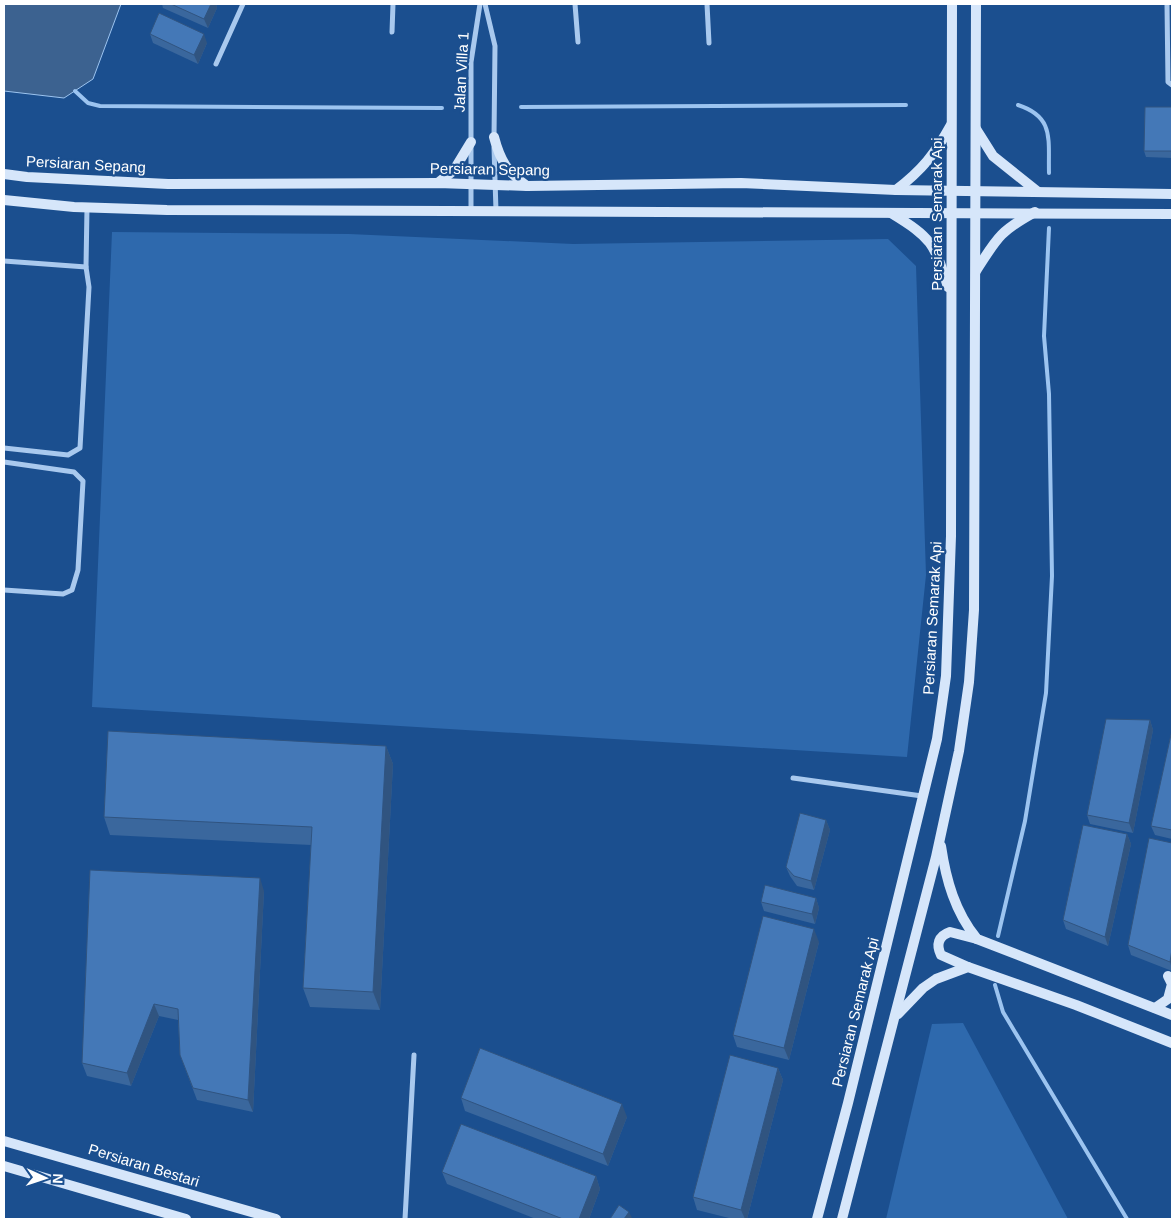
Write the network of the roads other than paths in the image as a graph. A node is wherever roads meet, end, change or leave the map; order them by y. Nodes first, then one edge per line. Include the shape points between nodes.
1 (243, 4) edge
2 (393, 4) edge
3 (480, 4) edge
4 (485, 4) edge
5 (575, 4) edge
6 (707, 4) edge
7 (952, 4) edge
8 (976, 4) edge
9 (1167, 4) edge
10 (392, 32) dead end
11 (578, 42) dead end
12 (709, 43) dead end
13 (216, 64) dead end
14 (1170, 84) edge
15 (952, 124) junction
16 (976, 128) junction
17 (494, 137) junction
18 (471, 142) junction
19 (4, 174) edge
20 (438, 183) junction
21 (470, 184) junction
22 (496, 185) junction
23 (527, 186) junction
24 (896, 190) junction
25 (952, 190) junction
26 (976, 191) junction
27 (1038, 192) junction
28 (1172, 194) edge
29 (4, 200) edge
30 (87, 208) junction
31 (471, 211) junction
32 (496, 211) junction
33 (891, 212) junction
34 (976, 212) junction
35 (1036, 212) junction
36 (952, 213) junction
37 (1172, 214) edge
38 (4, 261) edge
39 (86, 267) junction
40 (976, 271) junction
41 (951, 295) junction
42 (4, 448) edge
43 (4, 462) edge
44 (4, 590) edge
45 (793, 778) dead end
46 (922, 796) junction
47 (940, 840) junction
48 (977, 939) junction
49 (968, 968) junction
50 (1168, 976) dead end
51 (1155, 1008) junction
52 (1172, 1015) edge
53 (894, 1020) junction
54 (1172, 1043) edge
55 (414, 1055) dead end
56 (4, 1141) edge
57 (4, 1166) edge
58 (186, 1219) edge
59 (276, 1219) edge
60 (405, 1219) edge
61 (816, 1219) edge
62 (842, 1219) edge

1 - 13 street
2 - 10 street
3 - 18 street, Jalan Villa 1 via 472,49
4 - 17 street, Jalan Villa 1 via 495,46
5 - 11 street
6 - 12 street
7 - 15 main road, Persiaran Semarak Api
8 - 16 main road
9 - 14 street
15 - 24 main road via 936,152 919,172
15 - 25 main road, Persiaran Semarak Api
16 - 26 main road
16 - 27 main road via 993,156
17 - 22 street, Jalan Villa 1
17 - 23 main road via 498,156 505,168
18 - 20 main road via 454,170
18 - 21 street, Jalan Villa 1
19 - 20 main road, Persiaran Sepang via 168,184
20 - 21 main road, Persiaran Sepang
21 - 22 main road, Persiaran Sepang
21 - 31 street, Jalan Villa 1
22 - 23 main road, Persiaran Sepang
22 - 32 street, Jalan Villa 1
23 - 24 main road, Persiaran Sepang via 741,183
24 - 25 main road, Persiaran Sepang
25 - 26 main road, Persiaran Sepang
25 - 36 main road, Persiaran Semarak Api
26 - 27 main road, Persiaran Sepang
26 - 34 main road
27 - 28 main road, Persiaran Sepang
29 - 30 main road
30 - 31 main road
30 - 39 street
31 - 32 main road
32 - 33 main road
33 - 36 main road
33 - 41 main road via 923,234 936,249
34 - 35 main road
34 - 36 main road
34 - 40 main road
35 - 37 main road
35 - 40 main road via 1000,234
36 - 41 main road, Persiaran Semarak Api
38 - 39 street
39 - 42 street via 89,287 80,448 68,455
40 - 47 main road via 974,610 969,682 959,752
41 - 46 main road, Persiaran Semarak Api via 950,613 937,739
43 - 44 street via 74,472 82,481 78,570 72,590 63,594
45 - 46 street
46 - 61 main road, Persiaran Semarak Api via 863,1047
47 - 48 main road via 945,870 959,913
47 - 53 main road
48 - 49 main road via 950,932 938,943 941,955
48 - 51 main road
49 - 53 main road via 936,979 923,988
49 - 54 main road via 1076,1004
50 - 51 main road via 1172,984 1168,999
51 - 52 main road
53 - 62 main road
55 - 60 street
56 - 59 main road, Persiaran Bestari
57 - 58 main road

